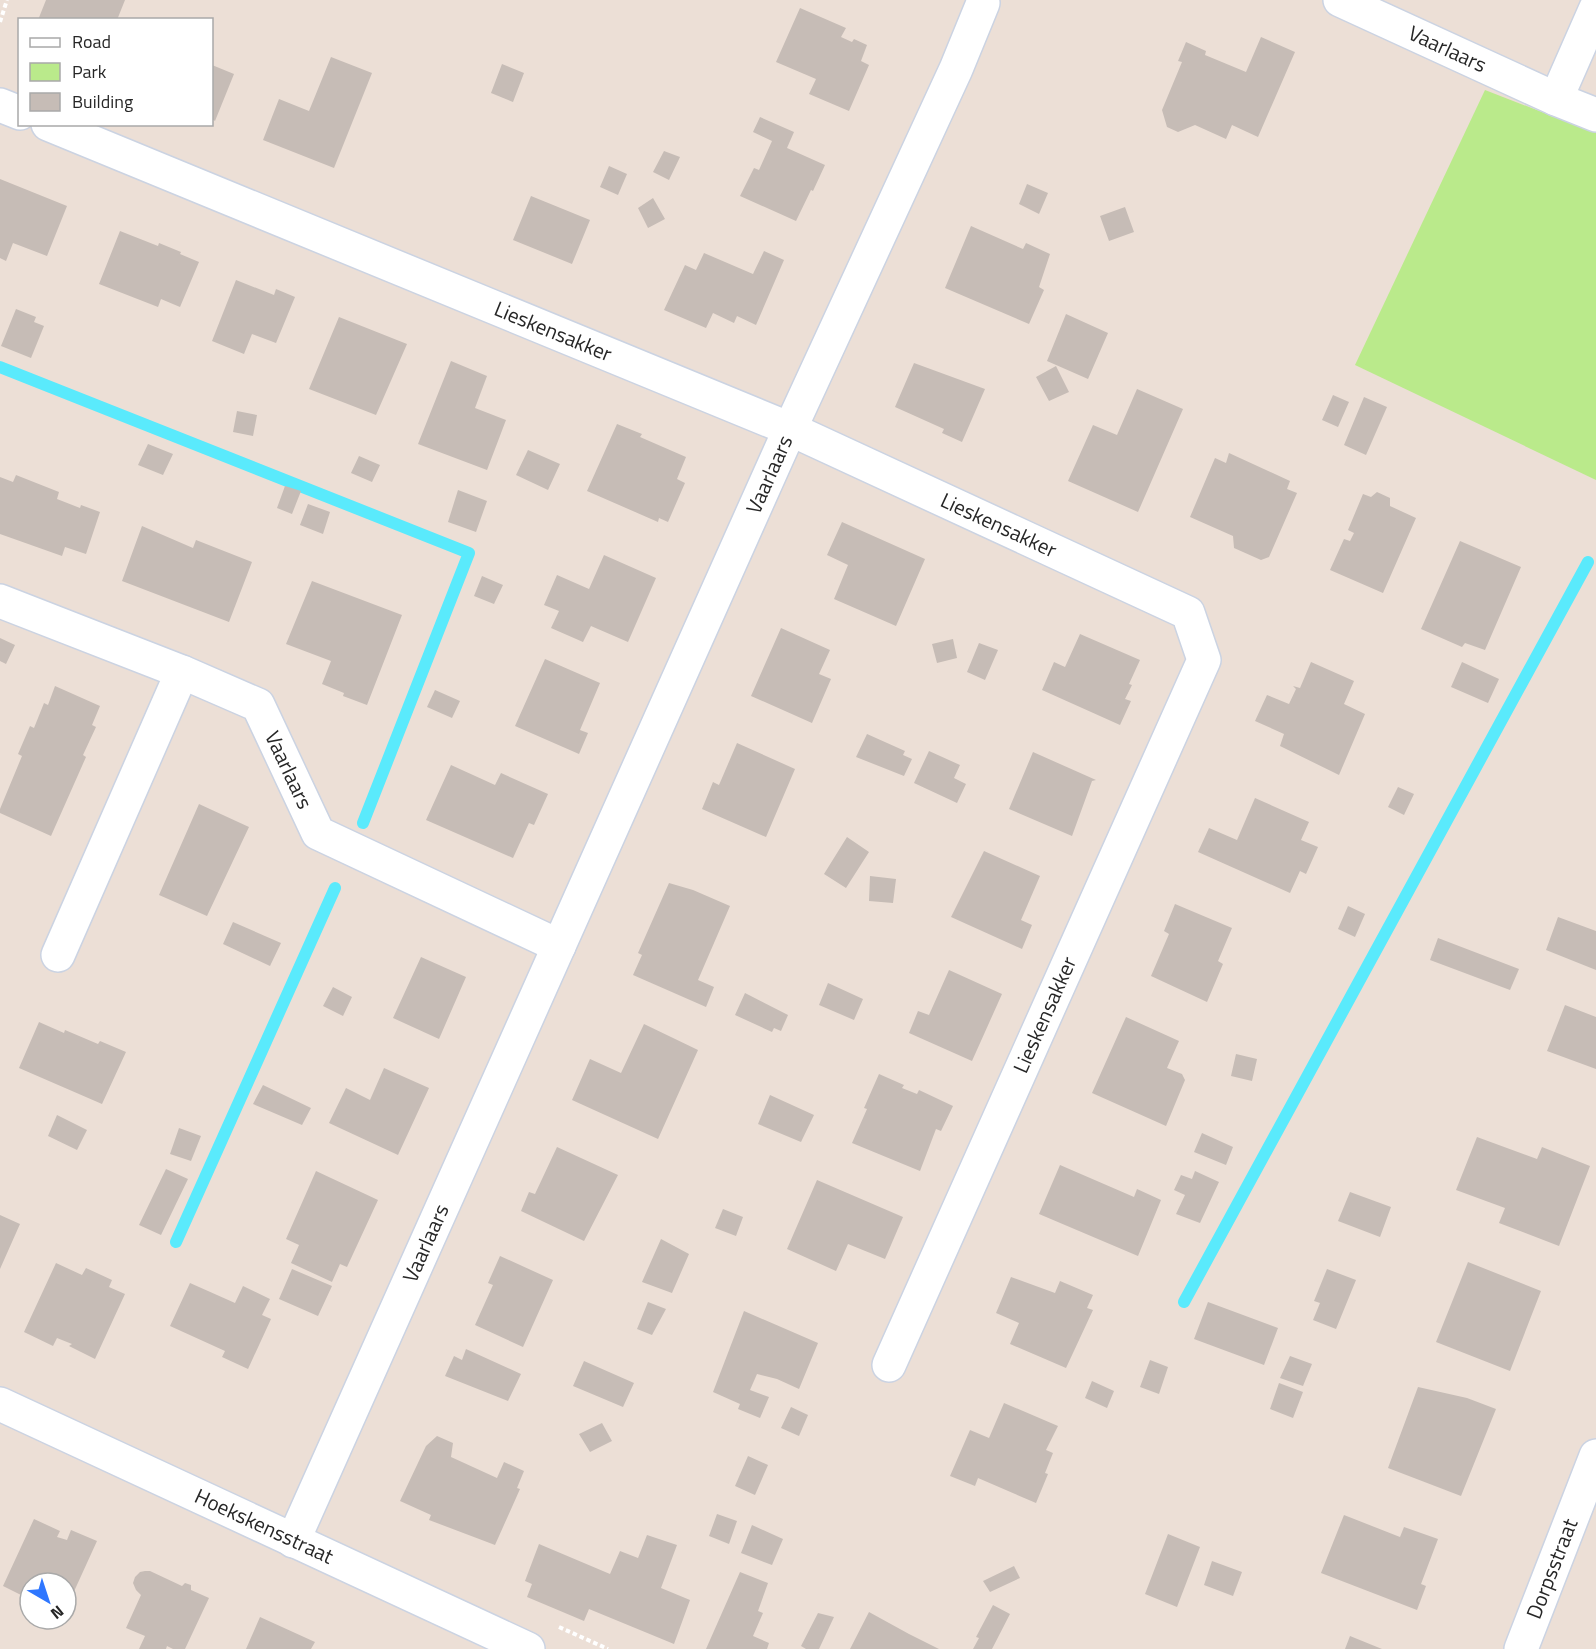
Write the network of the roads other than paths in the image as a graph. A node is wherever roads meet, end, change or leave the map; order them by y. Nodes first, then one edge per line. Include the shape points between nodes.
1 (1340, 0) edge
2 (980, 1) edge
3 (1596, 8) edge
4 (1556, 99) junction
5 (0, 105) edge
6 (18, 112) edge
7 (1596, 115) edge
8 (53, 126) edge
9 (790, 429) junction
10 (0, 601) edge
11 (182, 672) junction
12 (559, 946) junction
13 (58, 955) dead end
14 (889, 1365) dead end
15 (0, 1404) edge
16 (1596, 1456) edge
17 (293, 1541) junction
18 (528, 1649) edge
19 (1521, 1649) edge

1 - 4 street, Vaarlaars
2 - 9 street, Vaarlaars via 956,69
3 - 4 street
4 - 7 street, Vaarlaars
5 - 6 street
8 - 9 street, Lieskensakker
9 - 12 street, Vaarlaars
9 - 14 street, Lieskensakker via 1188,613 1204,660
10 - 11 street, Vaarlaars
11 - 12 street, Vaarlaars via 258,705 318,833
11 - 13 street
12 - 17 street, Vaarlaars
15 - 17 street, Hoekskensstraat
16 - 19 street, Dorpsstraat
17 - 18 street, Hoekskensstraat

